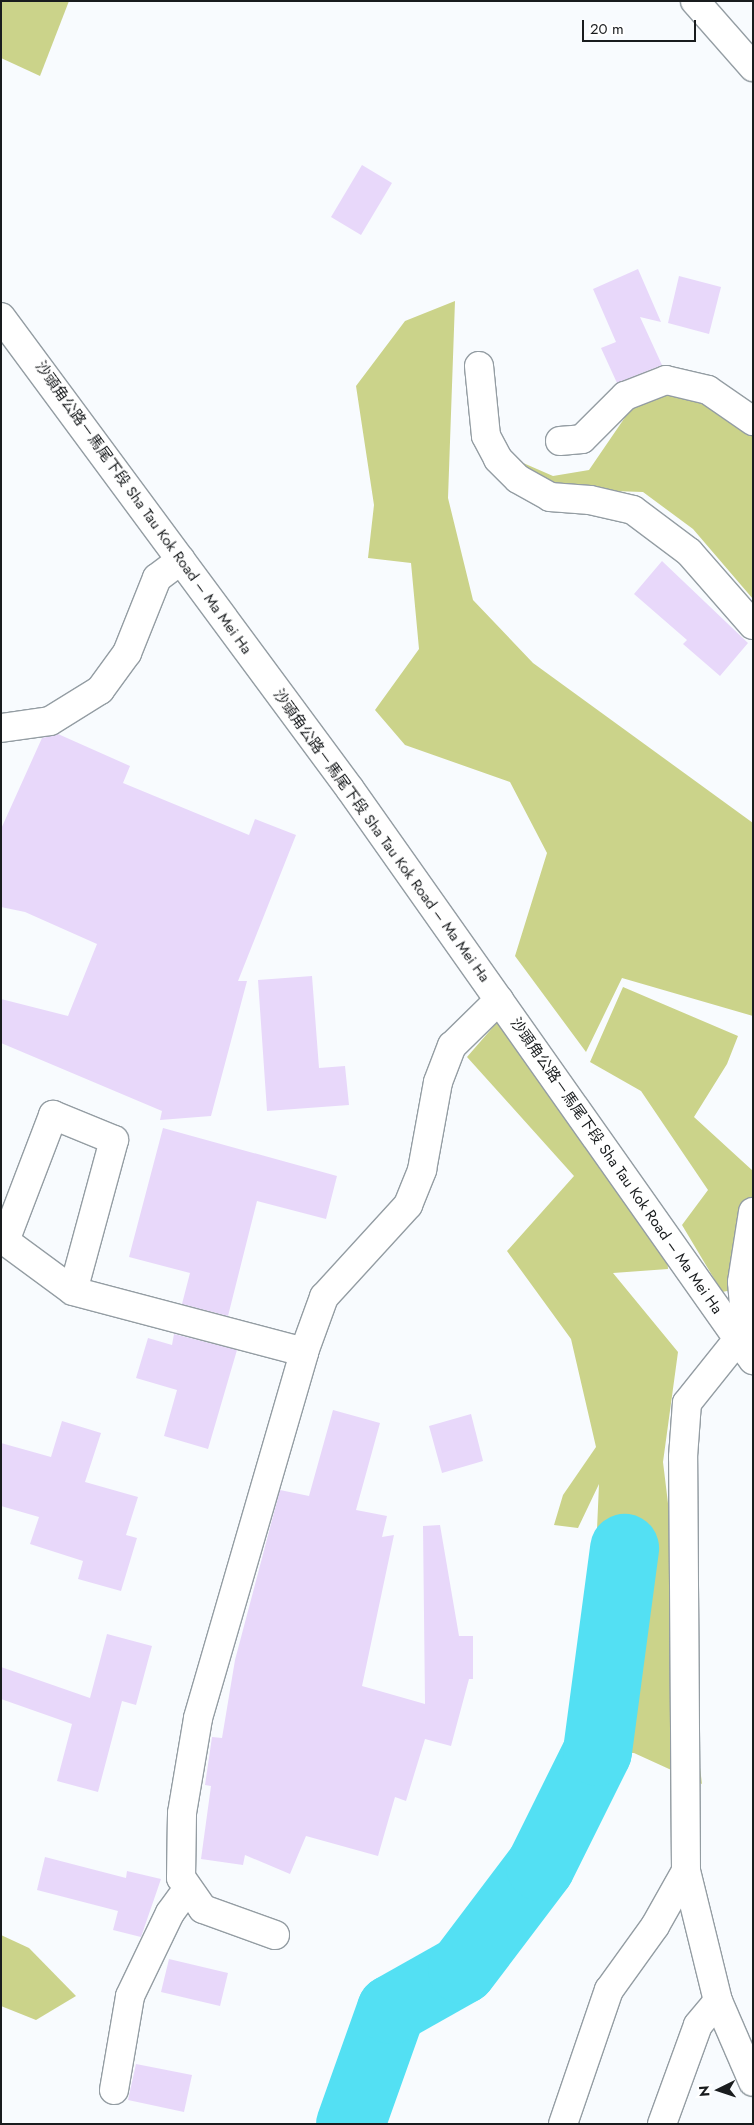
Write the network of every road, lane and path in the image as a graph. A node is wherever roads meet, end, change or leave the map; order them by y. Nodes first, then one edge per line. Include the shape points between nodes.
1 (695, 1) edge
2 (753, 67) edge
3 (1, 317) edge
4 (479, 366) dead end
5 (753, 421) edge
6 (560, 441) dead end
7 (181, 560) junction
8 (753, 625) edge
9 (1, 728) edge
10 (499, 1000) junction
11 (753, 1212) edge
12 (3, 1240) edge
13 (73, 1291) junction
14 (746, 1351) edge
15 (304, 1352) junction
16 (686, 1871) junction
17 (186, 1891) junction
18 (275, 1935) dead end
19 (718, 2001) junction
20 (753, 2082) edge
21 (114, 2090) dead end
22 (563, 2124) edge
23 (662, 2124) edge

1 - 2 main road
3 - 7 main road, 沙頭角公路－馬尾下段 Sha Tau Kok Road – Ma Mei Ha
4 - 8 main road via 486,436 498,459 518,479 550,497 590,500 633,510 688,552
5 - 6 main road via 708,390 666,380 625,396 582,439
7 - 9 main road via 157,578 127,654 100,690 50,721
7 - 10 main road, 沙頭角公路－馬尾下段 Sha Tau Kok Road – Ma Mei Ha
10 - 14 main road, 沙頭角公路－馬尾下段 Sha Tau Kok Road – Ma Mei Ha
10 - 15 main road via 452,1046 438,1082 422,1170 408,1204 324,1297
11 - 14 main road via 742,1282
12 - 13 main road
12 - 13 main road via 53,1115 114,1140
13 - 15 main road
14 - 16 main road via 687,1403 683,1458
15 - 17 main road via 198,1718 182,1814 180,1860
16 - 19 main road
16 - 22 main road via 655,1926 609,1990
17 - 18 main road via 217,1916
17 - 21 main road via 170,1913 130,1996
19 - 20 main road
19 - 23 main road via 698,2025

